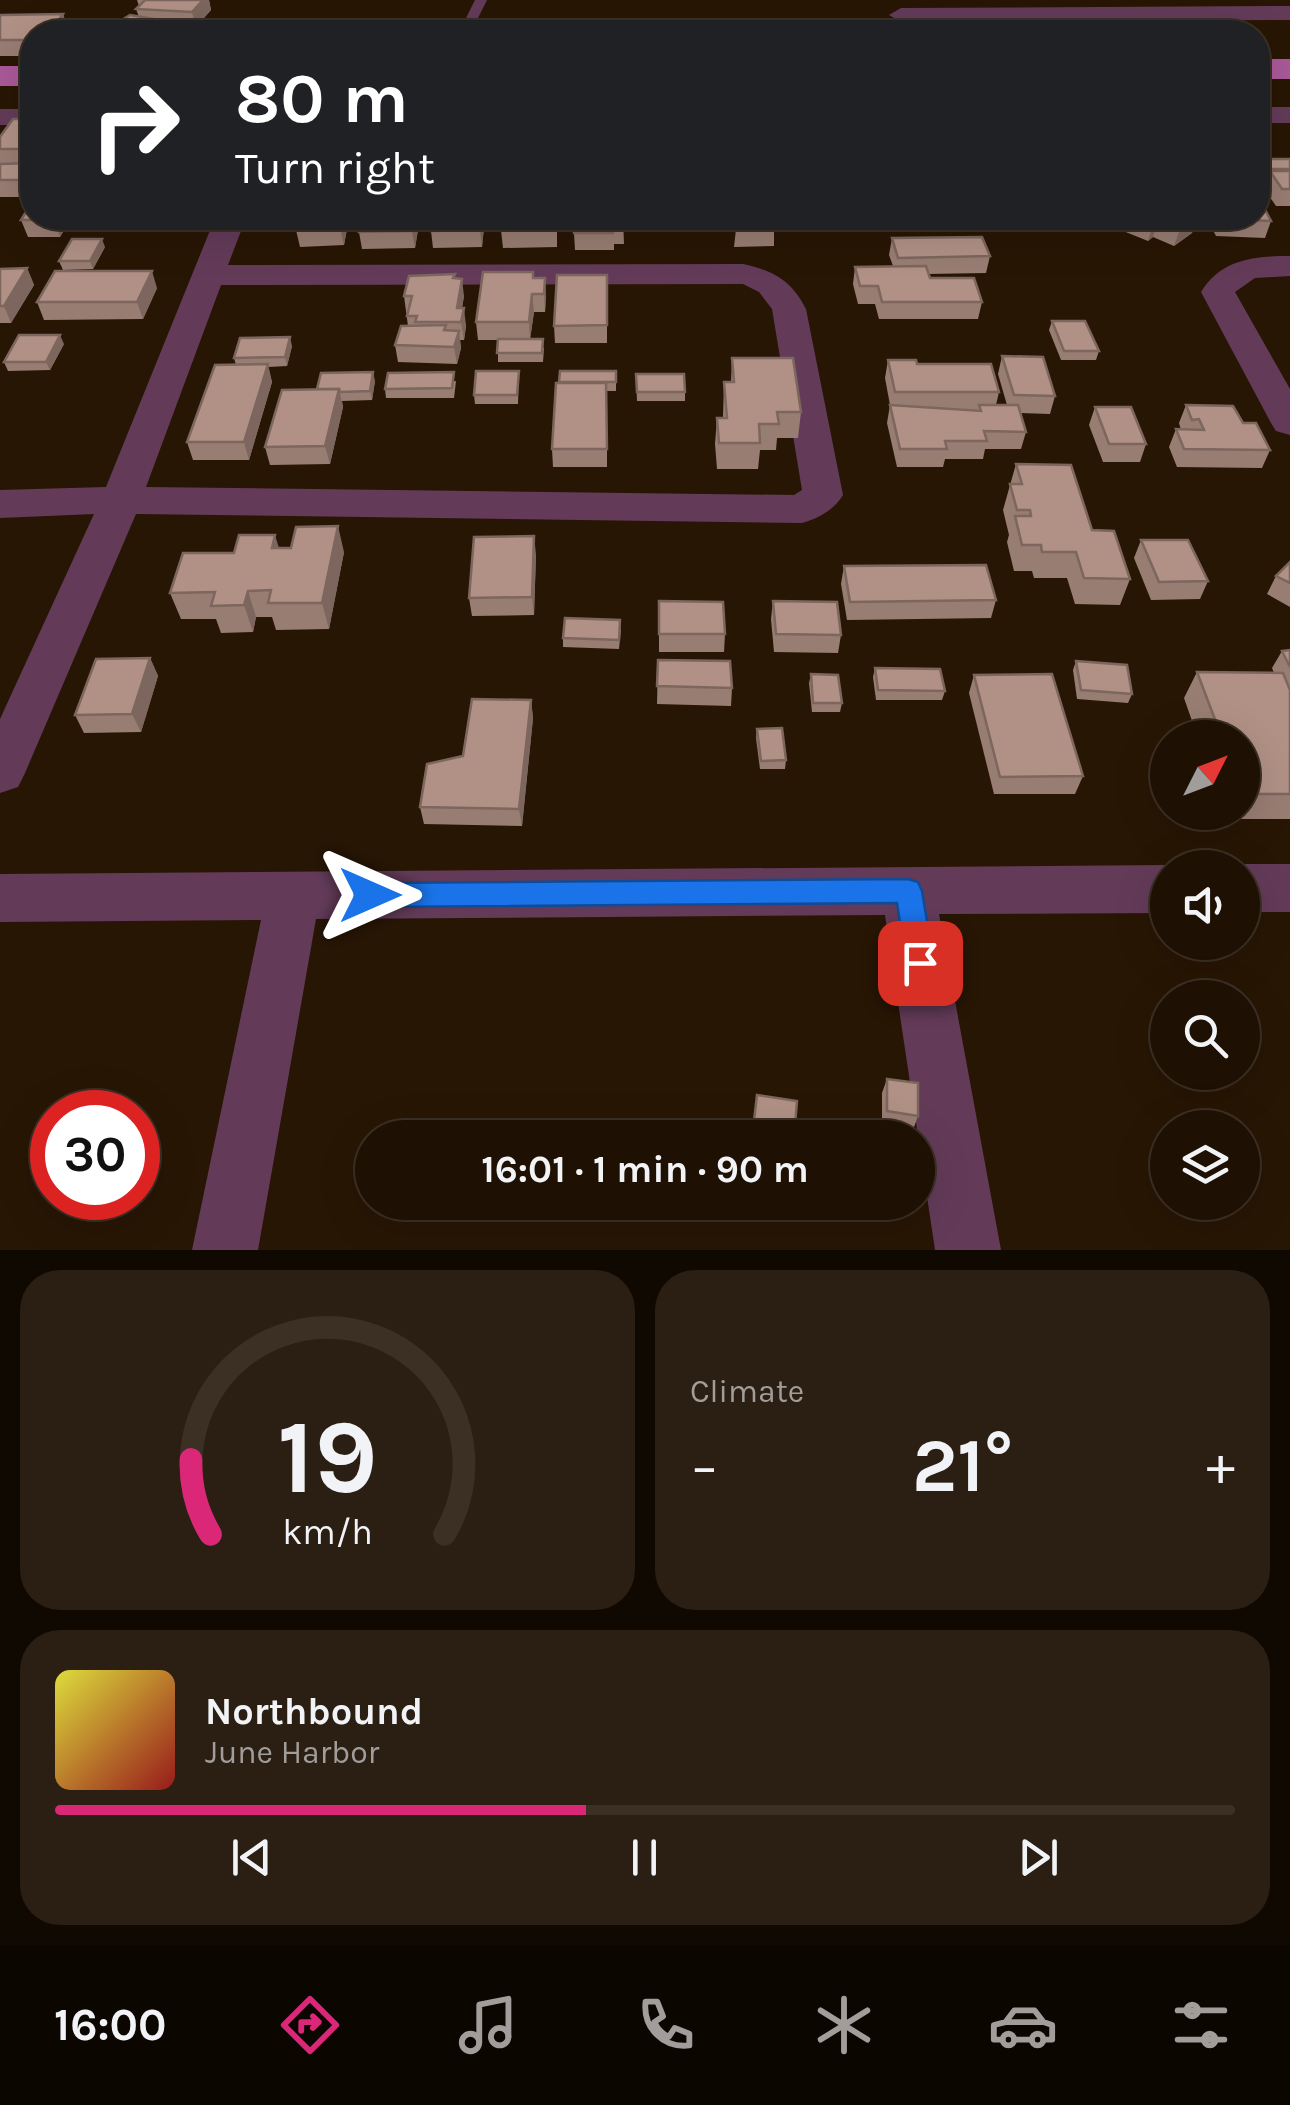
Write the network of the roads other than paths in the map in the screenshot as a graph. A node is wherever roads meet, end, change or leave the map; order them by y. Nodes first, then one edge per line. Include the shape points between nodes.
1 (948, 7) edge
2 (1290, 13) edge
3 (901, 15) dead end
4 (226, 230) edge
5 (1290, 266) edge
6 (210, 275) junction
7 (1290, 423) edge
8 (121, 500) junction
9 (0, 504) edge
10 (0, 774) edge
11 (1260, 888) edge
12 (1290, 888) edge
13 (1150, 889) edge
14 (908, 891) junction
15 (293, 896) junction
16 (0, 898) edge
17 (225, 1250) edge
18 (968, 1250) edge

1 - 2 street
1 - 3 street
4 - 6 street
5 - 7 street via 1237,273 1218,292
6 - 8 street
6 - 8 street via 761,278 781,292 789,309 823,495 802,510
8 - 9 street
8 - 10 street
11 - 12 street
13 - 14 street
14 - 15 street
14 - 18 street
15 - 16 street
15 - 17 street

